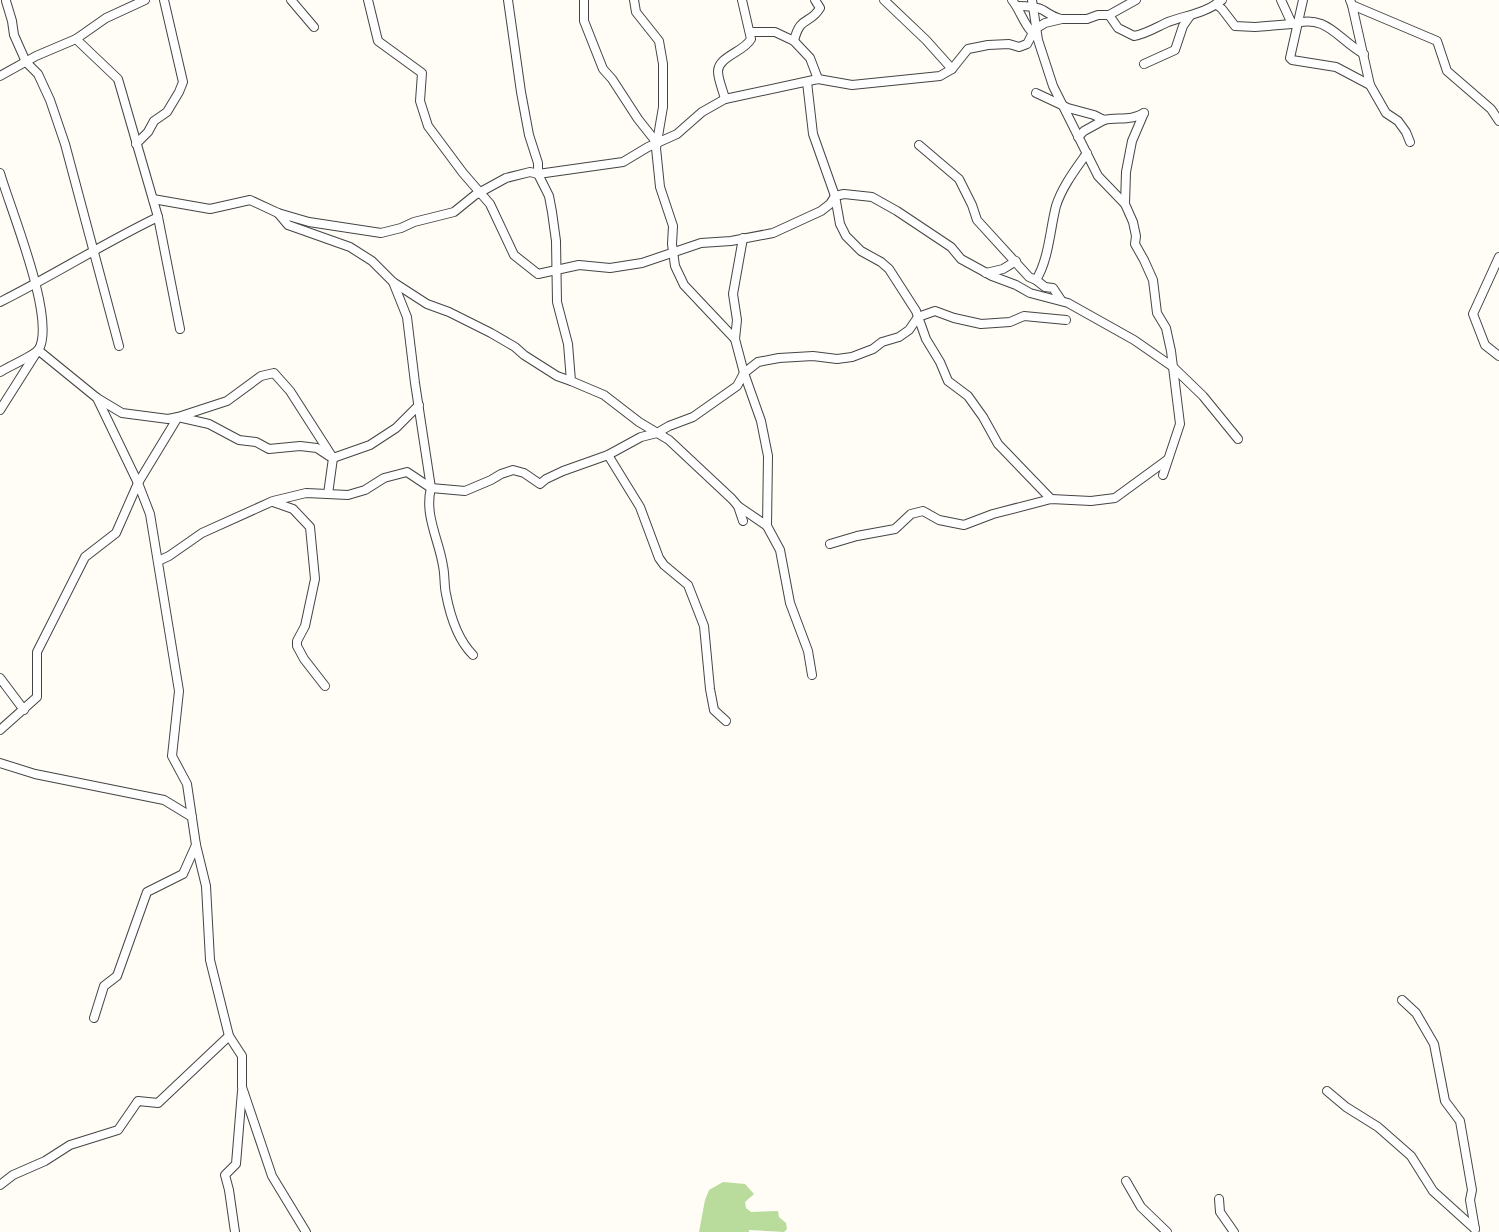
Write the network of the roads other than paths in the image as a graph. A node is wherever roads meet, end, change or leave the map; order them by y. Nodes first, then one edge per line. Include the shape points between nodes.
1 (146, 0) edge
2 (164, 0) edge
3 (291, 0) edge
4 (368, 0) edge
5 (508, 0) edge
6 (584, 0) edge
7 (634, 0) edge
8 (742, 0) edge
9 (815, 0) edge
10 (884, 0) edge
11 (1226, 0) edge
12 (1281, 0) edge
13 (1303, 0) edge
14 (1131, 1) edge
15 (4, 2) edge
16 (1219, 2) edge
17 (1015, 3) edge
18 (1351, 3) edge
19 (1032, 4) edge
20 (1226, 14) junction
21 (1109, 15) junction
22 (1190, 16) junction
23 (1062, 19) junction
24 (1296, 22) junction
25 (314, 27) dead end
26 (1036, 29) junction
27 (750, 32) junction
28 (76, 39) junction
29 (794, 41) junction
30 (1364, 54) junction
31 (26, 62) junction
32 (1144, 64) dead end
33 (952, 70) junction
34 (0, 76) edge
35 (818, 79) junction
36 (807, 82) junction
37 (1370, 85) junction
38 (1036, 93) dead end
39 (725, 99) junction
40 (1062, 105) junction
41 (1104, 120) junction
42 (1499, 121) edge
43 (1078, 137) junction
44 (1410, 142) dead end
45 (657, 143) junction
46 (136, 144) junction
47 (919, 145) dead end
48 (1087, 153) junction
49 (0, 173) edge
50 (538, 174) junction
51 (480, 192) junction
52 (835, 196) junction
53 (153, 200) junction
54 (1124, 204) junction
55 (278, 213) junction
56 (158, 216) junction
57 (743, 238) junction
58 (93, 250) junction
59 (674, 252) junction
60 (1499, 257) edge
61 (1016, 261) junction
62 (556, 271) junction
63 (985, 273) junction
64 (1036, 280) junction
65 (393, 282) junction
66 (36, 284) junction
67 (1061, 300) junction
68 (0, 302) edge
69 (918, 317) junction
70 (1066, 320) dead end
71 (180, 329) dead end
72 (735, 339) junction
73 (119, 346) dead end
74 (38, 350) junction
75 (1499, 356) edge
76 (1173, 367) junction
77 (0, 372) edge
78 (744, 373) junction
79 (572, 381) junction
80 (97, 398) junction
81 (419, 405) junction
82 (0, 410) edge
83 (178, 417) junction
84 (657, 433) junction
85 (1238, 439) dead end
86 (608, 455) junction
87 (332, 458) junction
88 (1167, 460) junction
89 (1162, 475) dead end
90 (138, 483) junction
91 (431, 488) junction
92 (328, 494) junction
93 (1051, 499) junction
94 (272, 501) junction
95 (738, 506) junction
96 (743, 521) dead end
97 (767, 526) junction
98 (830, 544) dead end
99 (158, 561) junction
100 (472, 656) dead end
101 (812, 674) dead end
102 (0, 678) edge
103 (325, 686) dead end
104 (24, 710) junction
105 (726, 721) dead end
106 (0, 730) edge
107 (0, 762) edge
108 (192, 817) junction
109 (196, 846) junction
110 (1402, 1000) dead end
111 (94, 1018) dead end
112 (229, 1036) junction
113 (242, 1087) junction
114 (1326, 1091) dead end
115 (1126, 1181) dead end
116 (0, 1185) edge
117 (1219, 1199) dead end
118 (1475, 1230) edge
119 (235, 1232) edge
120 (306, 1232) edge
121 (1167, 1232) edge
122 (1234, 1232) edge

1 - 28 street via 106,18
2 - 46 street via 183,82 167,112 154,121 148,132
3 - 25 street
4 - 51 street via 378,41 422,73 420,102 428,126
5 - 50 street via 521,92 529,135 538,163
6 - 45 street via 584,20 603,69
7 - 45 street via 636,12 659,41 663,64 663,107
8 - 27 street
9 - 29 street via 820,8 798,26
10 - 33 street via 926,40
11 - 20 street
12 - 24 street
13 - 24 street
14 - 21 street
15 - 31 street
16 - 20 street
16 - 22 street
17 - 19 street via 1028,6
17 - 26 street via 1027,27 1031,31
18 - 30 street
18 - 42 street via 1437,41 1447,71 1491,109
19 - 23 street via 1053,17
19 - 26 street
20 - 24 street via 1235,26 1241,28
21 - 22 street via 1118,28 1134,36 1167,22
21 - 23 street via 1087,19
22 - 32 street via 1183,26 1175,50
23 - 26 street via 1045,23
24 - 30 street via 1316,21 1326,25
24 - 37 street via 1290,58 1292,60 1336,67
26 - 33 street via 1027,44 1019,47 1001,44 968,49
26 - 40 street via 1049,76
27 - 29 street via 775,32
27 - 39 street via 751,39 746,46 724,61 718,70
28 - 31 street
28 - 46 street via 118,79
29 - 35 street via 810,58
30 - 37 street
31 - 34 street
31 - 58 street via 38,74 50,100 65,144
33 - 35 street via 940,76 852,85
35 - 36 street
36 - 39 street
36 - 52 street via 813,134
37 - 44 street via 1386,113 1398,121
38 - 40 street
39 - 45 street via 702,112 677,134
40 - 41 street
40 - 43 street
41 - 43 street
41 - 54 street via 1116,117 1131,118 1144,113 1132,141 1126,172
43 - 48 street
45 - 50 street via 617,164
45 - 59 street via 660,187 673,226
46 - 53 street
47 - 61 street via 959,179 977,220 1007,255
48 - 54 street via 1098,176
48 - 64 street via 1072,173 1057,205 1051,240
49 - 66 street
50 - 51 street via 530,172 506,178
50 - 62 street via 549,196 556,241
51 - 55 street via 454,212 381,233 315,224
51 - 62 street via 490,204 514,255 538,274
52 - 57 street via 827,208 792,225 773,233
52 - 63 street via 844,194 872,198 951,247 961,259
52 - 69 street via 840,224 846,236 861,251 889,269
53 - 55 street via 210,209 250,200
53 - 56 street
54 - 76 street via 1133,222 1135,244 1153,280 1157,313 1166,328
55 - 65 street via 288,225 350,247 372,261
56 - 58 street
56 - 71 street
57 - 59 street via 701,243
57 - 72 street via 733,294 737,320
58 - 66 street
58 - 73 street
59 - 62 street via 635,264 610,268 580,265
59 - 72 street via 675,266 684,285
60 - 75 street via 1473,314 1485,345
61 - 63 street via 1003,269
61 - 64 street via 1029,277
62 - 79 street via 557,302 568,344
63 - 67 street via 1030,293
64 - 67 street via 1045,287 1053,288
65 - 79 street via 427,304 449,312 516,347 557,376
65 - 81 street via 407,317
66 - 68 street
66 - 74 street via 42,340
67 - 76 street via 1134,340
69 - 70 street via 935,311 981,324 1010,322 1024,316
69 - 78 street via 899,337 882,342 873,349 852,357 779,358 758,362
69 - 93 street via 926,339 948,381 968,396 983,416 998,444
72 - 78 street
74 - 77 street
74 - 80 street
74 - 82 street
76 - 85 street via 1203,396
76 - 88 street via 1180,424
78 - 84 street via 737,386 693,418
78 - 97 street via 761,421 768,456
79 - 84 street via 604,395
80 - 83 street via 122,413 168,419
80 - 90 street
81 - 87 street via 396,428 370,445
81 - 91 street
83 - 87 street via 209,424 240,440 256,442 269,449 300,446 317,448
83 - 87 street via 227,401 261,376 274,373 290,392
83 - 90 street
84 - 86 street via 641,437
84 - 95 street via 674,444
86 - 91 street via 546,478 540,484 524,473 513,470 465,491
86 - 105 street via 640,507 659,558 688,585 704,626 714,710
87 - 92 street
88 - 89 street
88 - 93 street via 1115,498 1091,501
90 - 99 street via 150,514
90 - 104 street via 116,533 84,557 37,652 37,697
91 - 92 street via 407,472 384,478 365,490 348,495
91 - 100 street via 428,497 432,525 444,566 446,593 460,639
92 - 94 street via 306,493
93 - 98 street via 993,514 964,525 939,520 923,511 911,514 895,529
94 - 99 street via 202,533
94 - 103 street via 293,508 310,527 315,579 305,626 297,646
95 - 96 street
95 - 97 street
97 - 101 street via 780,550 790,603 808,650
99 - 108 street via 178,691 172,756 187,784
102 - 104 street
104 - 106 street
107 - 108 street via 35,774 164,800
108 - 109 street
109 - 111 street via 183,874 147,892 117,976 104,986
109 - 112 street via 206,886 210,960
110 - 118 street via 1416,1013 1434,1044 1445,1101 1460,1122 1472,1190 1470,1200
112 - 113 street via 242,1056
112 - 116 street via 158,1103 138,1101 118,1130 70,1145 13,1175
113 - 119 street via 236,1164 225,1175
113 - 120 street via 272,1176
114 - 118 street via 1378,1127 1411,1156 1433,1191
115 - 121 street via 1142,1206
117 - 122 street via 1220,1212

